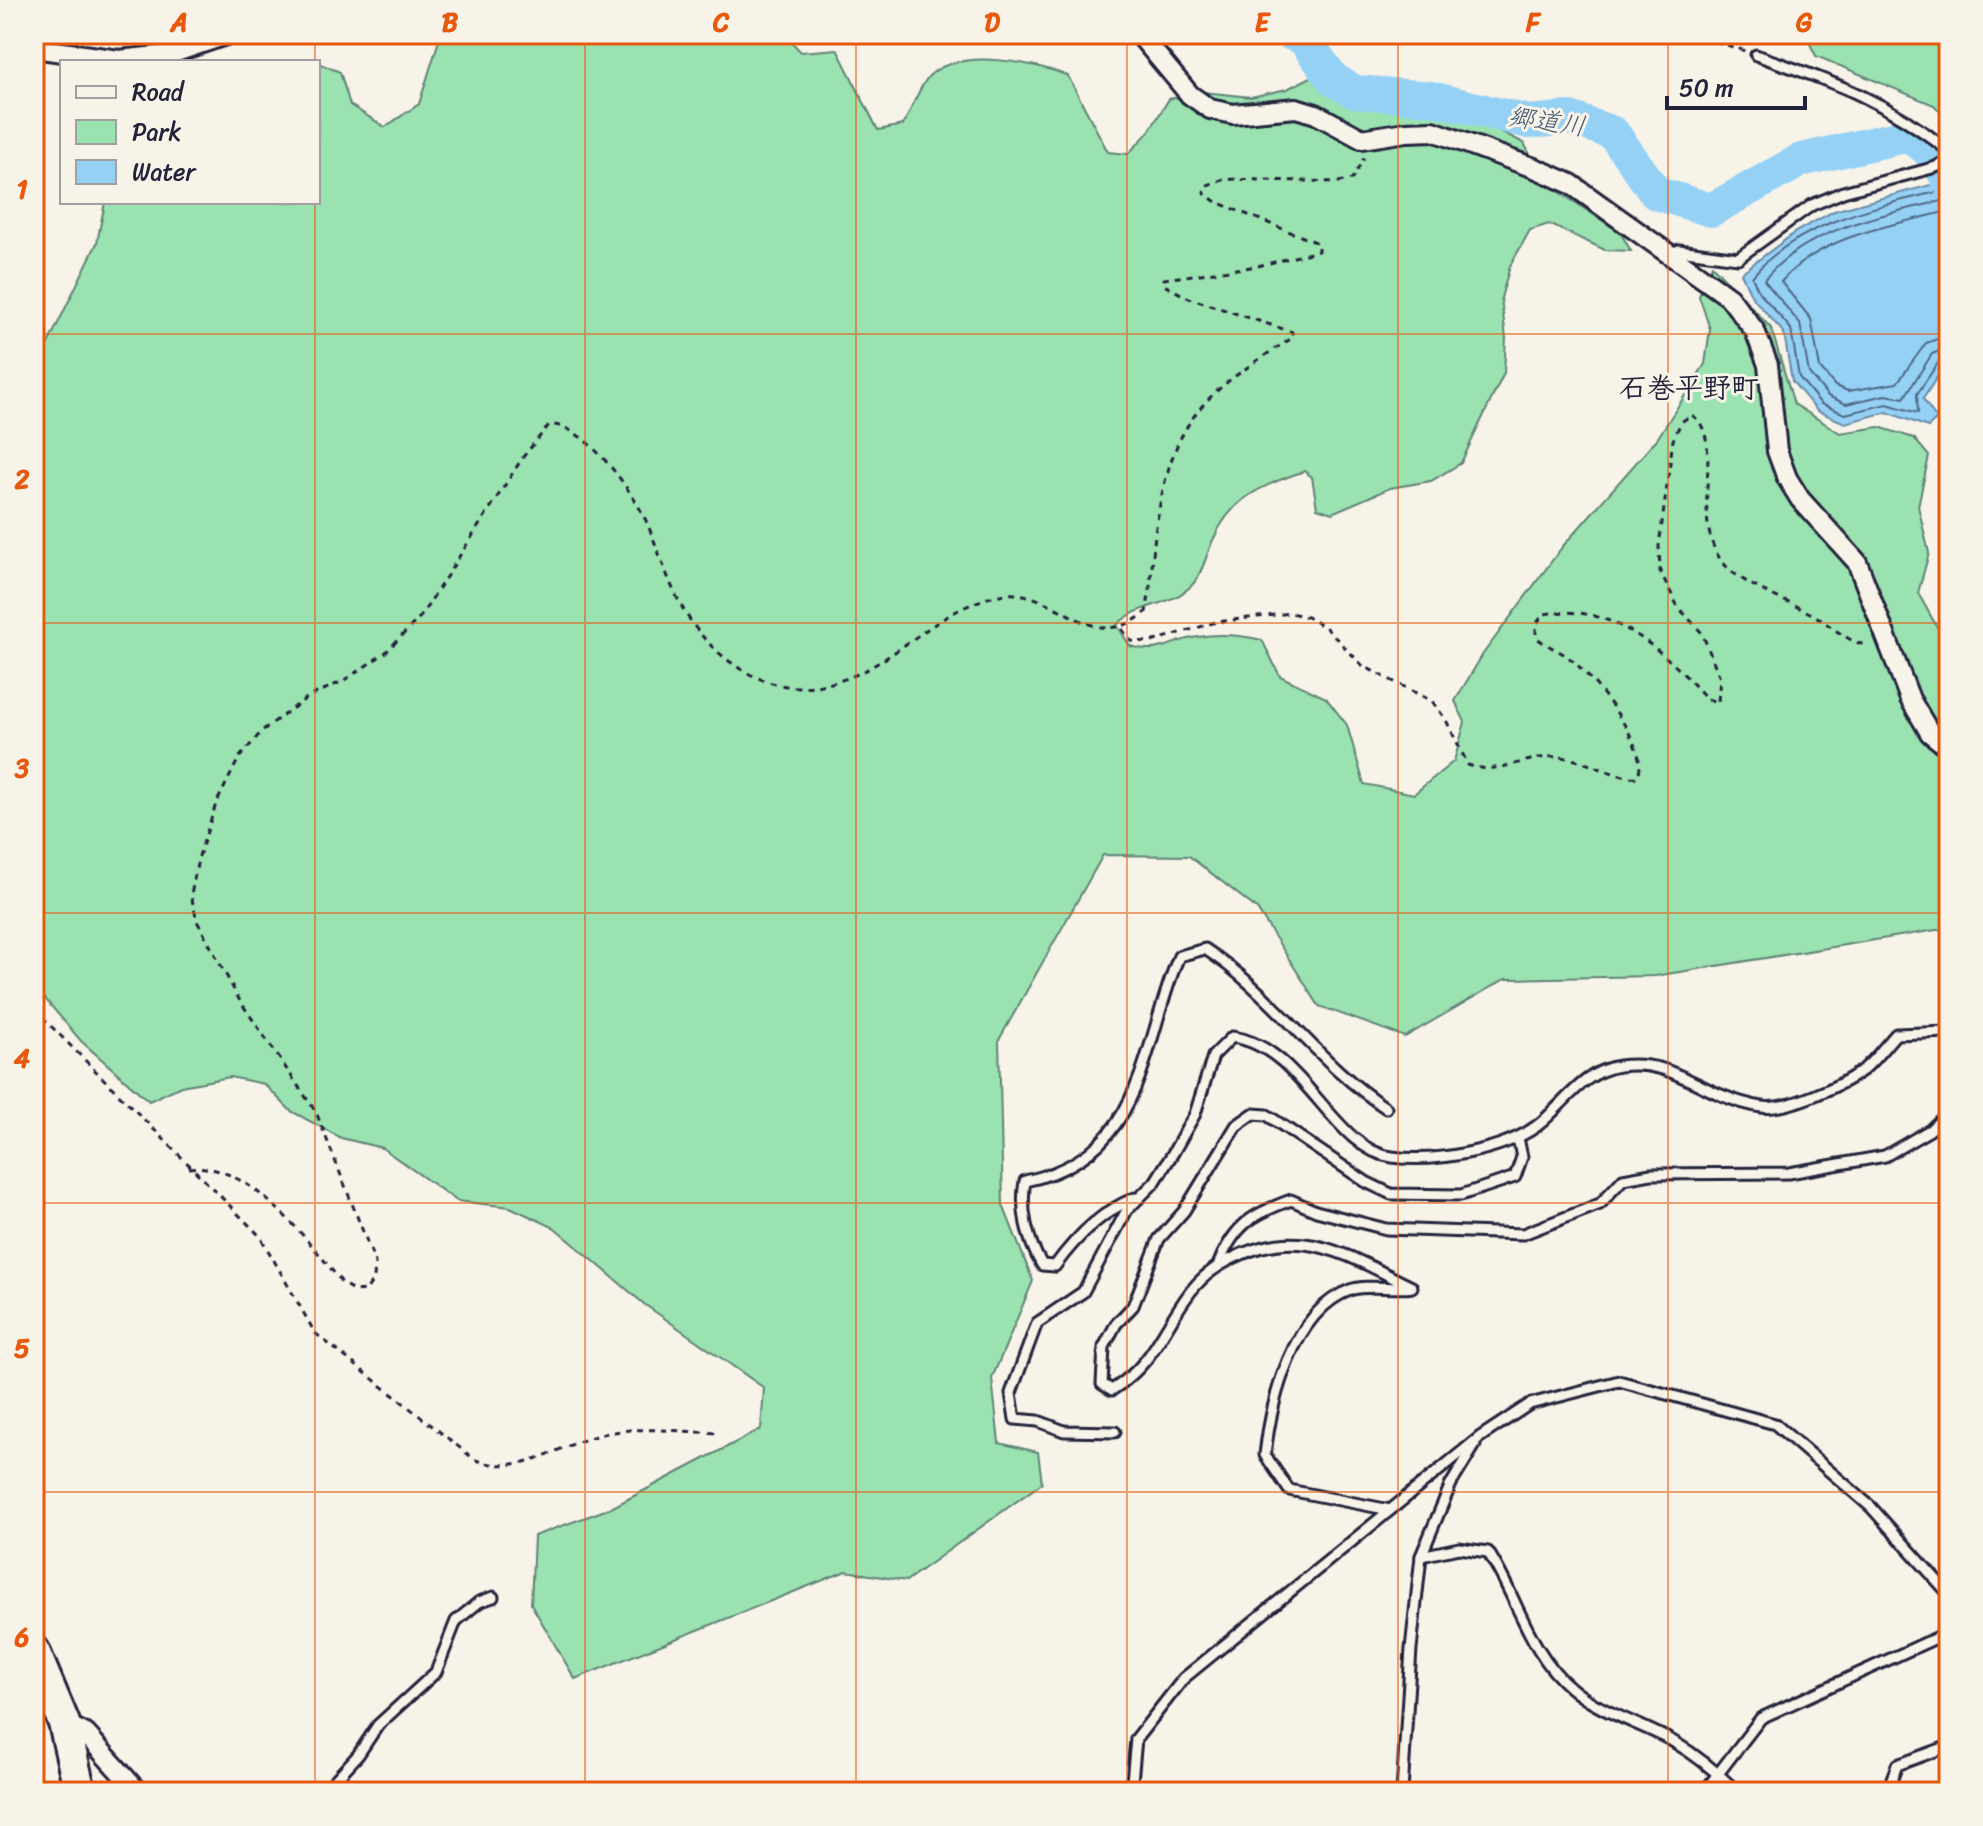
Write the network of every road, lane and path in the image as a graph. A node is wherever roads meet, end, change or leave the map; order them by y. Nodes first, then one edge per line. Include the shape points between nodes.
1 (229, 34) edge
2 (1139, 34) edge
3 (1693, 34) edge
4 (34, 48) edge
5 (1756, 55) joint
6 (1362, 139) junction
7 (1949, 151) edge
8 (1949, 159) edge
9 (1670, 253) junction
10 (1122, 629) junction
11 (1885, 640) junction
12 (1949, 748) edge
13 (34, 1009) edge
14 (1949, 1032) edge
15 (1386, 1108) dead end
16 (1949, 1112) edge
17 (1518, 1138) junction
18 (189, 1168) junction
19 (1142, 1196) junction
20 (1219, 1263) junction
21 (1115, 1432) dead end
22 (719, 1433) dead end
23 (1480, 1437) junction
24 (1390, 1510) junction
25 (1421, 1556) junction
26 (1949, 1594) edge
27 (493, 1597) dead end
28 (1949, 1637) edge
29 (34, 1651) edge
30 (64, 1723) junction
31 (1949, 1746) edge
32 (1718, 1771) junction
33 (80, 1792) edge
34 (138, 1792) edge
35 (324, 1792) edge
36 (1131, 1792) edge
37 (1402, 1792) edge
38 (1704, 1792) edge
39 (1737, 1792) edge
40 (1887, 1792) edge

1 - 4 street via 167,55 119,60
2 - 6 street via 1190,95 1210,109 1233,114 1296,108
3 - 5 path
5 - 7 lane via 1872,98
6 - 9 street via 1433,131 1537,169 1571,184
6 - 10 path via 1366,155 1352,179 1224,179 1205,186 1204,193 1216,202 1318,243 1318,251 1258,266 1164,279 1164,285 1189,298 1292,332 1292,338 1230,377 1200,405 1176,446 1162,496 1146,612
8 - 9 lane via 1812,205 1738,258
9 - 11 street via 1729,297 1755,331 1768,365 1777,451 1787,478 1857,562
10 - 11 path via 1131,641 1151,642 1216,622 1291,613 1307,617 1326,628 1363,666 1432,701 1468,765 1499,769 1556,756 1584,760 1628,779 1637,777 1642,771 1640,754 1599,686 1536,637 1536,624 1544,614 1556,612 1582,613 1624,627 1669,659 1707,699 1718,702 1720,678 1702,633 1678,607 1660,571 1673,440 1681,422 1692,415 1706,438 1705,513 1718,557 1731,571 1858,644
10 - 18 path via 1107,631 1030,597 998,594 958,609 870,670 835,683 799,687 752,677 703,635 682,609 646,520 594,448 574,430 560,423 549,425 421,616 385,653 263,730 239,758 216,804 198,859 191,895 197,921 240,1001 316,1112 375,1262 374,1279 366,1290 343,1284 285,1216 248,1185 217,1169
11 - 12 street via 1930,733
13 - 18 path
14 - 17 lane via 1896,1034 1862,1070 1820,1094 1764,1108 1723,1096 1653,1063 1617,1066 1594,1072
15 - 19 lane via 1351,1085 1232,967 1205,949 1179,956 1128,1109 1084,1159 1064,1171 1025,1181 1021,1201 1042,1265 1055,1266 1111,1207
16 - 20 lane via 1930,1130 1885,1156 1789,1173 1623,1179 1600,1204 1523,1234 1386,1229 1291,1200 1258,1212 1229,1237
17 - 19 lane via 1463,1154 1390,1157 1363,1144 1297,1073 1250,1039 1232,1037 1213,1056 1195,1114
17 - 20 lane via 1522,1157 1515,1177 1461,1195 1391,1194 1267,1115 1253,1114 1236,1126 1184,1211 1159,1239 1133,1306 1104,1347 1102,1384 1112,1390 1130,1379 1156,1350 1191,1291
18 - 22 path via 260,1236 315,1333 474,1459 508,1467 587,1438 623,1431
19 - 21 lane via 1127,1210 1083,1292 1037,1323 1011,1393 1015,1419 1064,1431
20 - 24 lane via 1265,1248 1305,1244 1412,1287 1353,1289 1319,1306 1287,1364 1270,1414 1265,1455 1289,1490
23 - 24 lane
23 - 25 lane via 1451,1484
23 - 26 lane via 1530,1404 1619,1381 1775,1424 1871,1507
24 - 36 lane via 1184,1678 1136,1739
25 - 32 lane via 1459,1548 1488,1552 1535,1647 1571,1688
25 - 37 lane
27 - 35 lane via 456,1621 436,1672 378,1725
28 - 32 lane via 1936,1638 1761,1718
29 - 30 main road
30 - 33 main road
30 - 34 street via 86,1734
31 - 40 lane via 1897,1765
32 - 38 lane
32 - 39 lane

